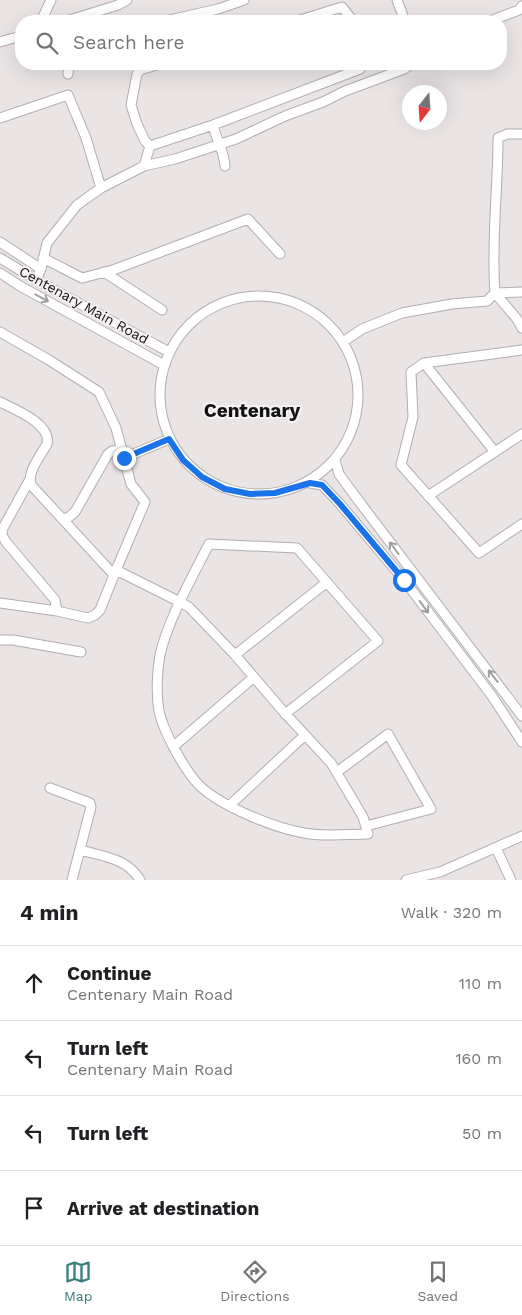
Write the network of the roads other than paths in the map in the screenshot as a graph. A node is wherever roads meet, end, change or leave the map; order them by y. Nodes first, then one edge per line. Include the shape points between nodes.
1 (51, 0) edge
2 (127, 0) edge
3 (244, 0) edge
4 (397, 0) edge
5 (343, 3) edge
6 (522, 6) edge
7 (44, 15) edge
8 (86, 15) edge
9 (192, 15) edge
10 (312, 15) edge
11 (350, 15) edge
12 (403, 15) edge
13 (506, 15) edge
14 (15, 38) edge
15 (0, 42) edge
16 (69, 70) edge
17 (140, 70) edge
18 (357, 70) edge
19 (401, 70) edge
20 (68, 74) dead end
21 (0, 118) edge
22 (212, 125) junction
23 (522, 134) edge
24 (219, 144) junction
25 (150, 146) junction
26 (144, 166) junction
27 (225, 166) dead end
28 (101, 188) junction
29 (0, 242) edge
30 (280, 254) dead end
31 (0, 258) edge
32 (44, 258) junction
33 (41, 269) junction
34 (104, 272) junction
35 (0, 273) edge
36 (36, 280) junction
37 (522, 292) edge
38 (496, 294) junction
39 (162, 310) dead end
40 (522, 328) edge
41 (0, 332) edge
42 (343, 342) junction
43 (522, 350) edge
44 (169, 352) junction
45 (424, 363) junction
46 (164, 365) junction
47 (0, 402) edge
48 (522, 434) edge
49 (169, 439) junction
50 (495, 452) junction
51 (123, 454) junction
52 (335, 460) junction
53 (29, 481) junction
54 (310, 483) junction
55 (428, 496) junction
56 (63, 519) junction
57 (522, 524) edge
58 (115, 573) junction
59 (327, 582) junction
60 (180, 602) junction
61 (0, 603) edge
62 (57, 611) junction
63 (0, 640) edge
64 (81, 652) dead end
65 (235, 654) junction
66 (254, 677) junction
67 (285, 714) junction
68 (522, 716) edge
69 (305, 735) junction
70 (522, 742) edge
71 (174, 746) junction
72 (337, 772) junction
73 (50, 788) dead end
74 (230, 805) junction
75 (366, 826) junction
76 (522, 836) edge
77 (496, 848) junction
78 (81, 850) junction
79 (72, 880) edge
80 (140, 880) edge
81 (406, 880) edge
82 (511, 880) edge

1 - 7 street
2 - 8 street
3 - 9 street
4 - 12 street
5 - 10 street
5 - 11 street
6 - 13 street
14 - 15 street
16 - 20 street
17 - 25 street via 131,105 137,124
18 - 22 street
19 - 24 street
21 - 28 street via 68,95 86,138
22 - 24 street
22 - 25 street
23 - 38 street via 498,138 494,228
24 - 26 street
24 - 27 street
25 - 26 street
26 - 28 street
28 - 32 street via 77,204 47,243
29 - 33 street
30 - 34 street via 248,219
31 - 36 street, Centenary Main Road
32 - 33 street
32 - 34 street via 82,278
33 - 36 street
34 - 39 street
35 -> 46 street, Centenary Main Road
36 - 44 street, Centenary Main Road
37 - 38 street
38 - 40 street
38 - 42 street via 487,301 402,312
41 - 51 street via 99,392 116,428
42 - 44 street via 328,324 309,310 288,300 264,296 218,304 181,332
42 - 52 street via 353,363 358,409 352,432
43 - 45 street
44 - 46 street
45 - 50 street
45 - 55 street via 411,372 412,417 401,466
46 - 49 street via 159,390 161,415
47 - 53 street via 26,414 47,434 47,444
48 - 50 street
49 - 51 street
49 - 54 street via 183,460 202,477 225,489 250,494 275,493
50 - 55 street
51 - 56 street via 112,451 108,454 75,512
51 - 58 street via 131,484 145,502
52 - 54 street
68 -> 52 street via 339,474
53 - 56 street
53 - 62 street via 2,535 55,600
54 -> 70 street via 322,485 404,580 492,696
55 - 57 street via 478,553
56 - 58 street
58 - 60 street
58 - 62 street via 95,615 88,618
59 - 60 street via 297,548 209,544
59 - 65 street
59 - 67 street via 378,641
60 - 65 street via 189,606
60 - 71 street via 160,655 157,688 159,712
61 - 62 street
63 - 64 street
65 - 66 street
66 - 67 street
66 - 71 street
67 - 69 street
69 - 72 street
69 - 74 street
71 - 74 street via 198,785
72 - 75 street
72 - 75 street via 388,734 432,809
73 - 78 street via 90,803
74 - 75 street via 255,818 305,833 368,834
76 - 77 street
77 - 81 street via 440,872
77 - 82 street
78 - 79 street
78 - 80 street via 124,862

